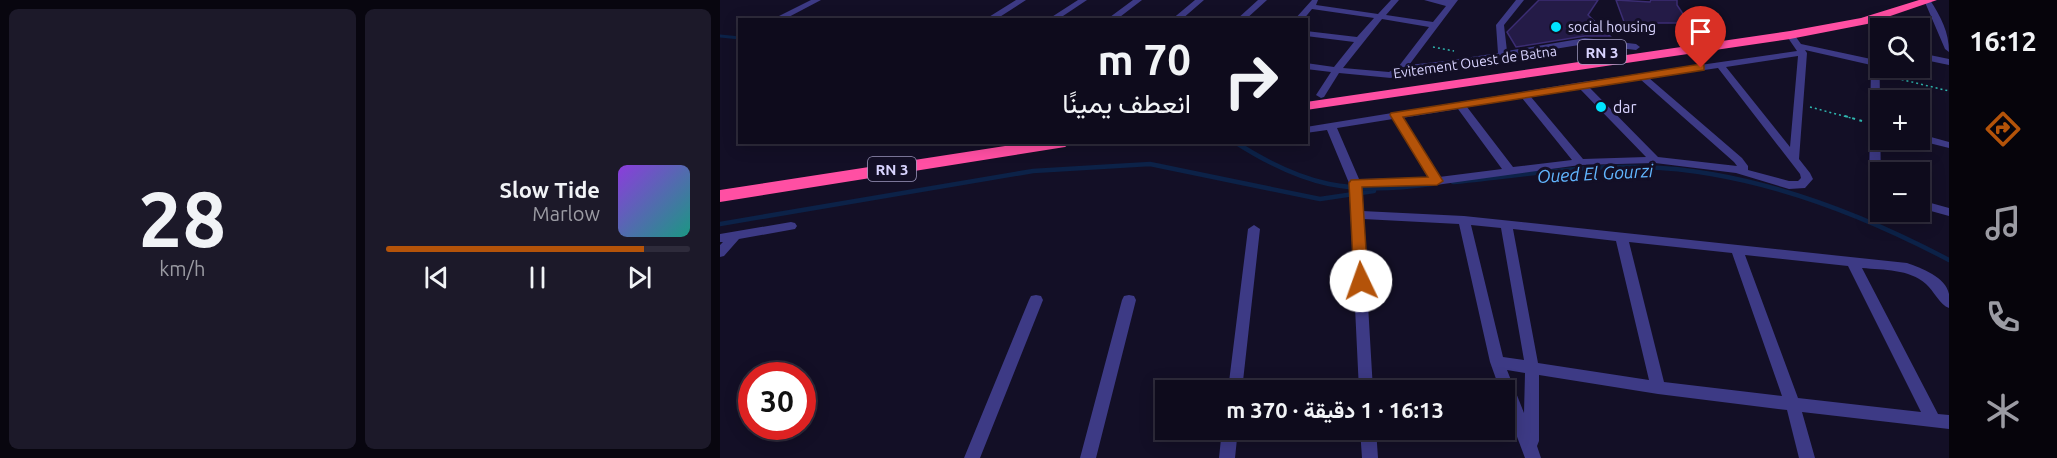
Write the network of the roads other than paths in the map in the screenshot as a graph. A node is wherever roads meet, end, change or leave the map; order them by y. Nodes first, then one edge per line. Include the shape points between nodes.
1 (817, 0) edge
2 (1022, 0) edge
3 (1083, 0) edge
4 (1138, 0) edge
5 (1200, 0) edge
6 (1263, 0) edge
7 (1395, 0) edge
8 (1428, 0) edge
9 (1520, 0) edge
10 (1897, 0) edge
11 (1929, 1) edge
12 (1452, 2) edge
13 (1313, 3) edge
14 (1379, 17) junction
15 (1875, 17) joint
16 (779, 18) edge
17 (991, 18) edge
18 (1054, 18) edge
19 (1113, 18) edge
20 (1178, 18) edge
21 (1242, 18) edge
22 (1300, 18) edge
23 (1435, 25) junction
24 (1308, 33) edge
25 (1790, 35) junction
26 (1358, 40) junction
27 (1636, 47) junction
28 (1949, 49) edge
29 (1801, 50) junction
30 (1503, 55) junction
31 (1930, 58) edge
32 (1949, 62) edge
33 (1720, 65) junction
34 (1308, 66) edge
35 (1870, 67) edge
36 (1335, 70) junction
37 (1399, 75) junction
38 (1642, 76) junction
39 (1582, 85) junction
40 (1321, 95) junction
41 (1524, 95) junction
42 (1308, 97) edge
43 (1460, 105) junction
44 (1308, 106) edge
45 (1395, 115) junction
46 (1330, 126) junction
47 (1308, 130) edge
48 (1930, 140) edge
49 (990, 144) edge
50 (1052, 144) edge
51 (1949, 145) edge
52 (1794, 159) junction
53 (1655, 160) junction
54 (1580, 162) junction
55 (1509, 170) junction
56 (1740, 171) junction
57 (1437, 181) junction
58 (720, 186) edge
59 (1356, 186) junction
60 (720, 196) edge
61 (1930, 207) edge
62 (1357, 210) junction
63 (1949, 212) edge
64 (1464, 220) junction
65 (1506, 225) junction
66 (791, 226) dead end
67 (1254, 229) dead end
68 (736, 235) junction
69 (720, 238) edge
70 (1622, 239) junction
71 (1737, 250) junction
72 (720, 253) edge
73 (1853, 263) junction
74 (1036, 300) dead end
75 (1129, 300) dead end
76 (1949, 303) edge
77 (1497, 362) junction
78 (1532, 367) junction
79 (1236, 380) edge
80 (1366, 380) edge
81 (1658, 388) junction
82 (1793, 405) junction
83 (1933, 420) junction
84 (1949, 422) edge
85 (1229, 440) edge
86 (1369, 440) edge
87 (1532, 453) edge
88 (972, 458) edge
89 (1088, 458) edge
90 (1227, 458) edge
91 (1370, 458) edge
92 (1808, 458) edge

1 - 16 street
2 - 17 street
3 - 18 street
4 - 19 street
5 - 20 street
6 - 21 street
7 - 14 street
8 - 12 street
9 - 30 street via 1500,25
10 - 27 highway, Evitement Ouest de Batna / RN 3 via 1831,17
11 - 15 highway, Evitement Ouest de Batna / RN 3
11 - 28 street
12 - 23 street
13 - 14 street
13 - 22 street
14 - 23 street
14 - 26 street
15 - 25 highway, Evitement Ouest de Batna / RN 3
23 - 37 street
24 - 26 street
25 - 29 street
25 - 44 highway, Evitement Ouest de Batna / RN 3
26 - 36 street
27 - 30 street via 1590,41
27 - 37 highway, Evitement Ouest de Batna / RN 3
29 - 33 street
29 - 35 street
29 - 52 street
30 - 37 street
31 - 32 street
33 - 38 street
33 - 52 street
34 - 36 street
36 - 37 street
36 - 40 street
37 - 40 highway, Evitement Ouest de Batna / RN 3
38 - 39 street
38 - 56 street via 1738,160 1744,169
39 - 41 street
39 - 53 street
40 - 42 highway, Evitement Ouest de Batna / RN 3
41 - 43 street
41 - 54 street
43 - 45 street
43 - 55 street
45 - 46 street
45 - 57 street
46 - 47 street
46 - 59 street
48 - 51 street
49 - 58 highway, RN 3
50 - 60 highway, RN 3
52 - 56 street via 1807,179 1801,185
53 - 54 street
53 - 56 street
54 - 55 street
55 - 57 street
57 - 59 street
59 - 62 street
61 - 63 street
62 - 64 street
62 - 80 street
64 - 65 street
64 - 77 street
65 - 70 street
65 - 78 street
66 - 68 street
67 - 79 street
68 - 69 street
68 - 72 street
70 - 71 street
70 - 81 street
71 - 73 street
71 - 82 street
73 - 76 street via 1917,271 1938,284
73 - 83 street
74 - 88 street
75 - 89 street
77 - 78 street
77 - 87 street
78 - 81 street
78 - 87 street
81 - 82 street
82 - 83 street
82 - 92 street
83 - 84 street
85 - 90 street
86 - 91 street

